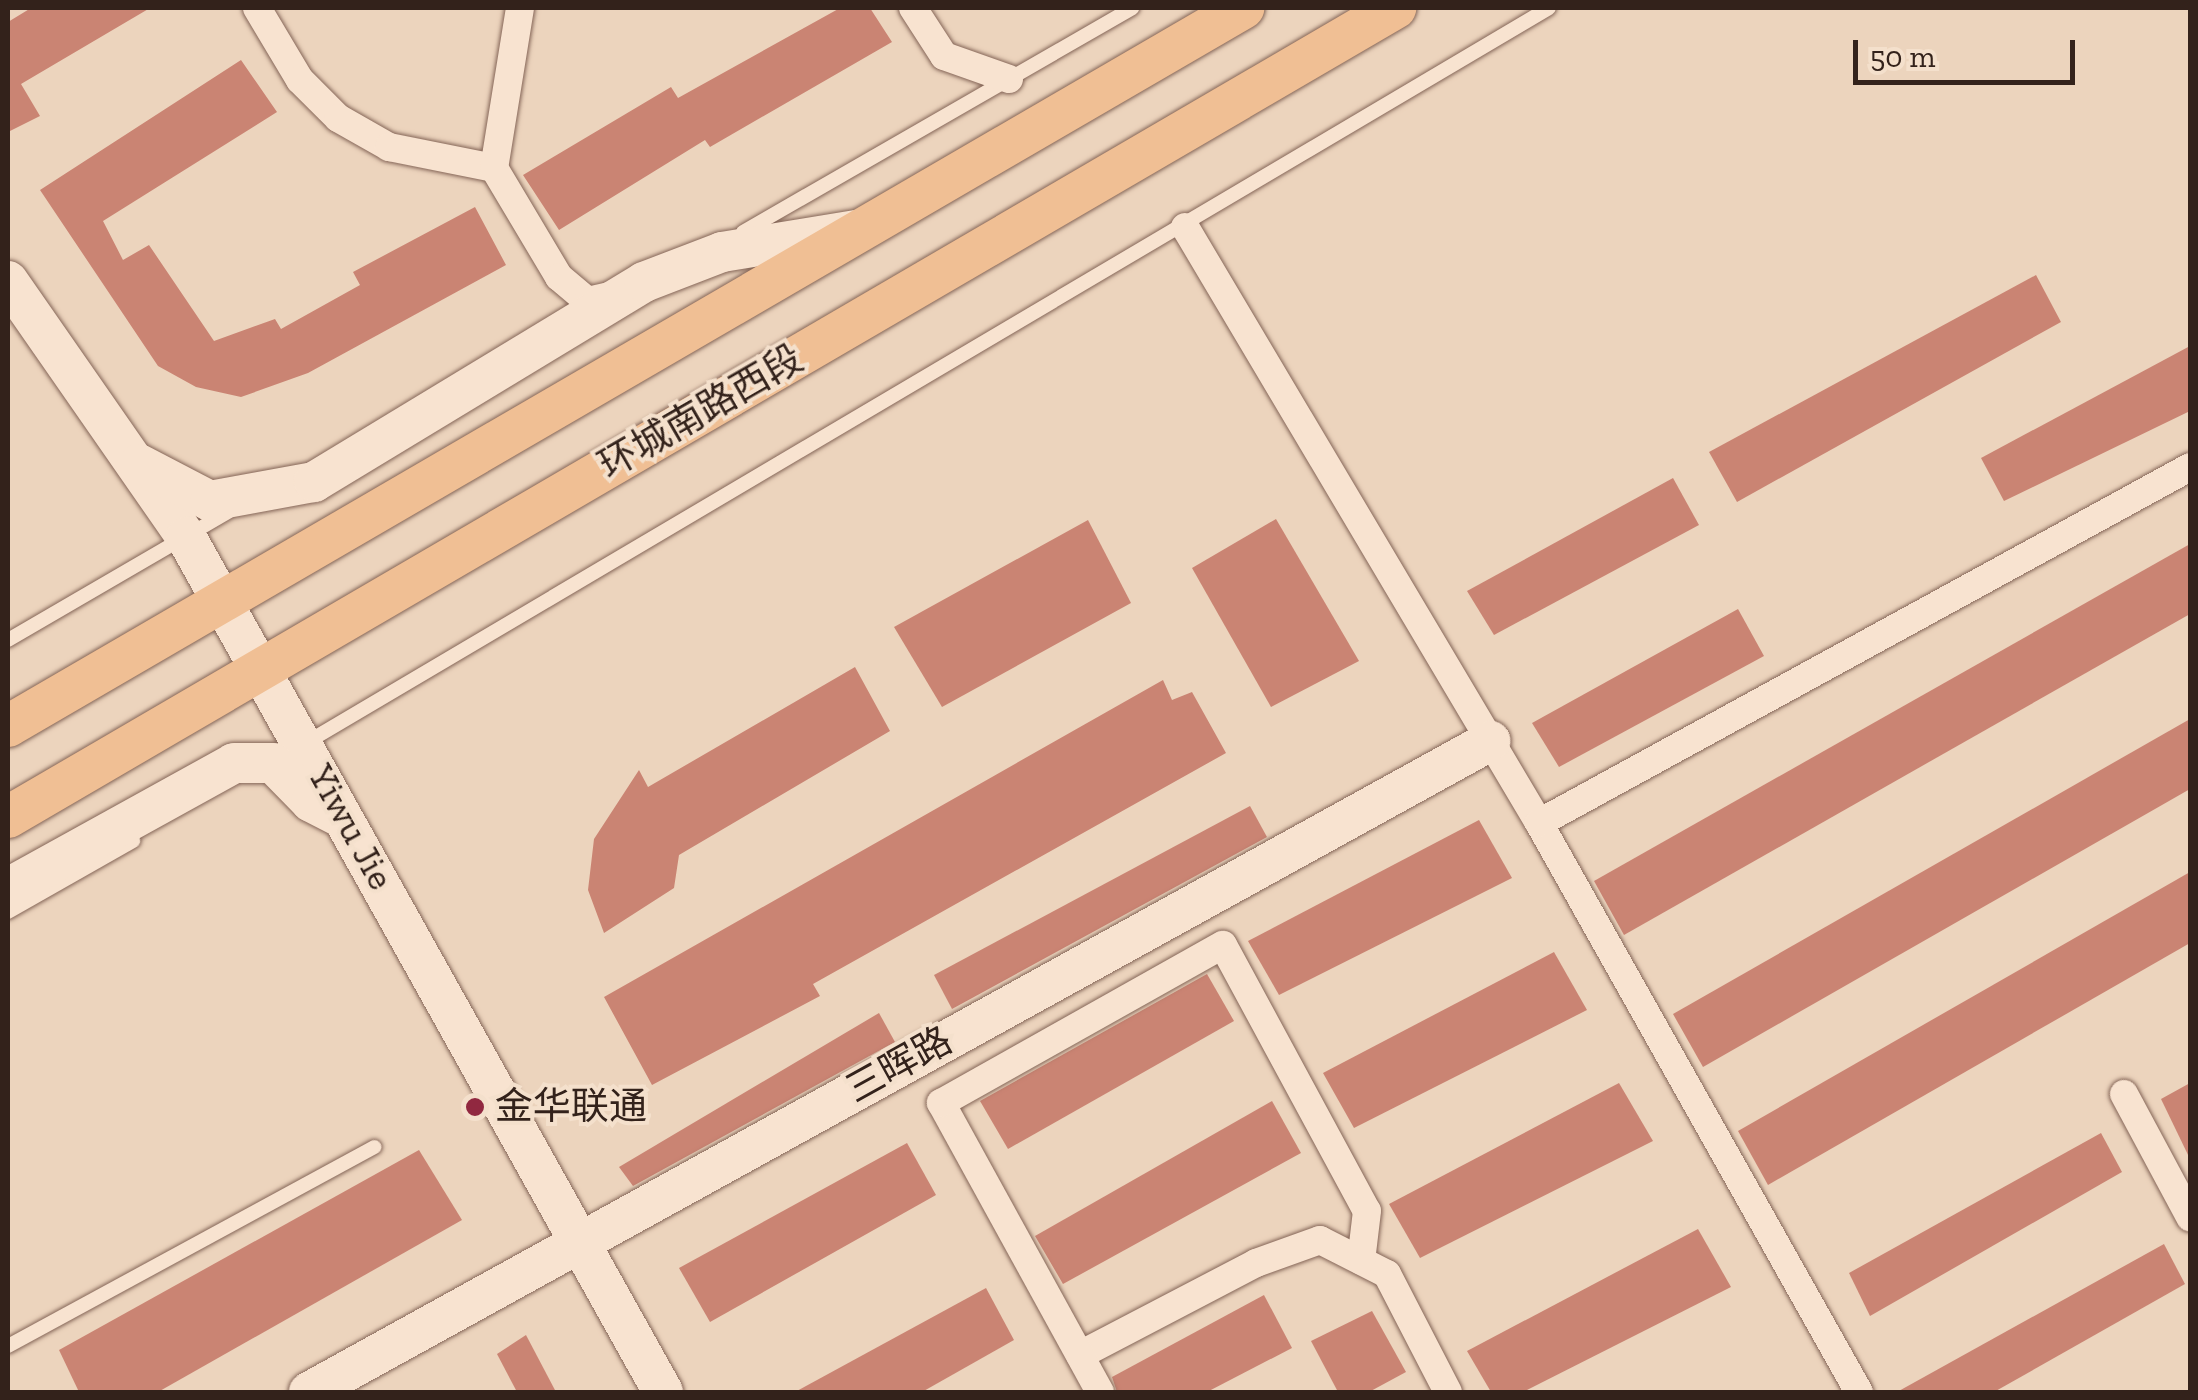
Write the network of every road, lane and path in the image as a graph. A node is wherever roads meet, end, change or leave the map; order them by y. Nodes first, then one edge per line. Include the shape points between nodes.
1 (257, 8) edge
2 (520, 8) edge
3 (912, 8) edge
4 (1132, 8) edge
5 (1243, 8) edge
6 (1396, 8) edge
7 (1549, 8) edge
8 (1009, 79) junction
9 (494, 168) junction
10 (1185, 227) junction
11 (860, 230) junction
12 (8, 282) edge
13 (630, 291) junction
14 (588, 301) junction
15 (132, 460) junction
16 (2190, 467) edge
17 (263, 492) junction
18 (186, 536) junction
19 (221, 600) junction
20 (8, 640) edge
21 (260, 669) junction
22 (8, 726) edge
23 (1490, 740) junction
24 (289, 753) junction
25 (8, 817) edge
26 (174, 819) dead end
27 (1539, 823) junction
28 (157, 828) dead end
29 (8, 888) edge
30 (8, 912) edge
31 (2124, 1094) dead end
32 (375, 1147) dead end
33 (2190, 1217) edge
34 (577, 1242) junction
35 (1362, 1261) junction
36 (8, 1346) edge
37 (1080, 1355) junction
38 (309, 1392) edge
39 (662, 1392) edge
40 (1100, 1392) edge
41 (1448, 1392) edge
42 (1859, 1392) edge

1 - 9 street via 300,80 338,118 389,147
2 - 9 street
3 - 8 street via 944,56
4 - 8 lane
5 - 11 main road, 环城南路西段
6 - 21 main road, 环城南路西段
7 - 10 lane
8 - 14 lane via 753,228
9 - 14 street via 558,277
10 - 23 street
10 - 24 lane
11 - 13 street via 722,252
11 - 19 main road, 环城南路西段
12 - 15 street, Yiwu Jie
13 - 14 street
13 - 17 street via 314,482
14 - 17 lane
15 - 17 street via 210,501
15 - 18 street, Yiwu Jie
16 - 27 street
17 - 18 lane
18 - 19 street, Yiwu Jie
18 - 20 lane
19 - 21 street, Yiwu Jie
19 - 22 main road, 环城南路西段
21 - 24 street, Yiwu Jie
21 - 25 main road, 环城南路西段
23 - 27 street
23 - 34 street, 三晖路
24 - 26 lane
24 - 29 street via 234,763
24 - 34 street, Yiwu Jie via 346,819
27 - 42 street
28 - 30 lane
31 - 33 street
32 - 36 lane
34 - 38 street, 三晖路
34 - 39 street, Yiwu Jie
35 - 37 street via 1320,1240 1256,1262
35 - 37 street via 1367,1211 1223,946 940,1104
35 - 41 street via 1387,1274
37 - 40 street

